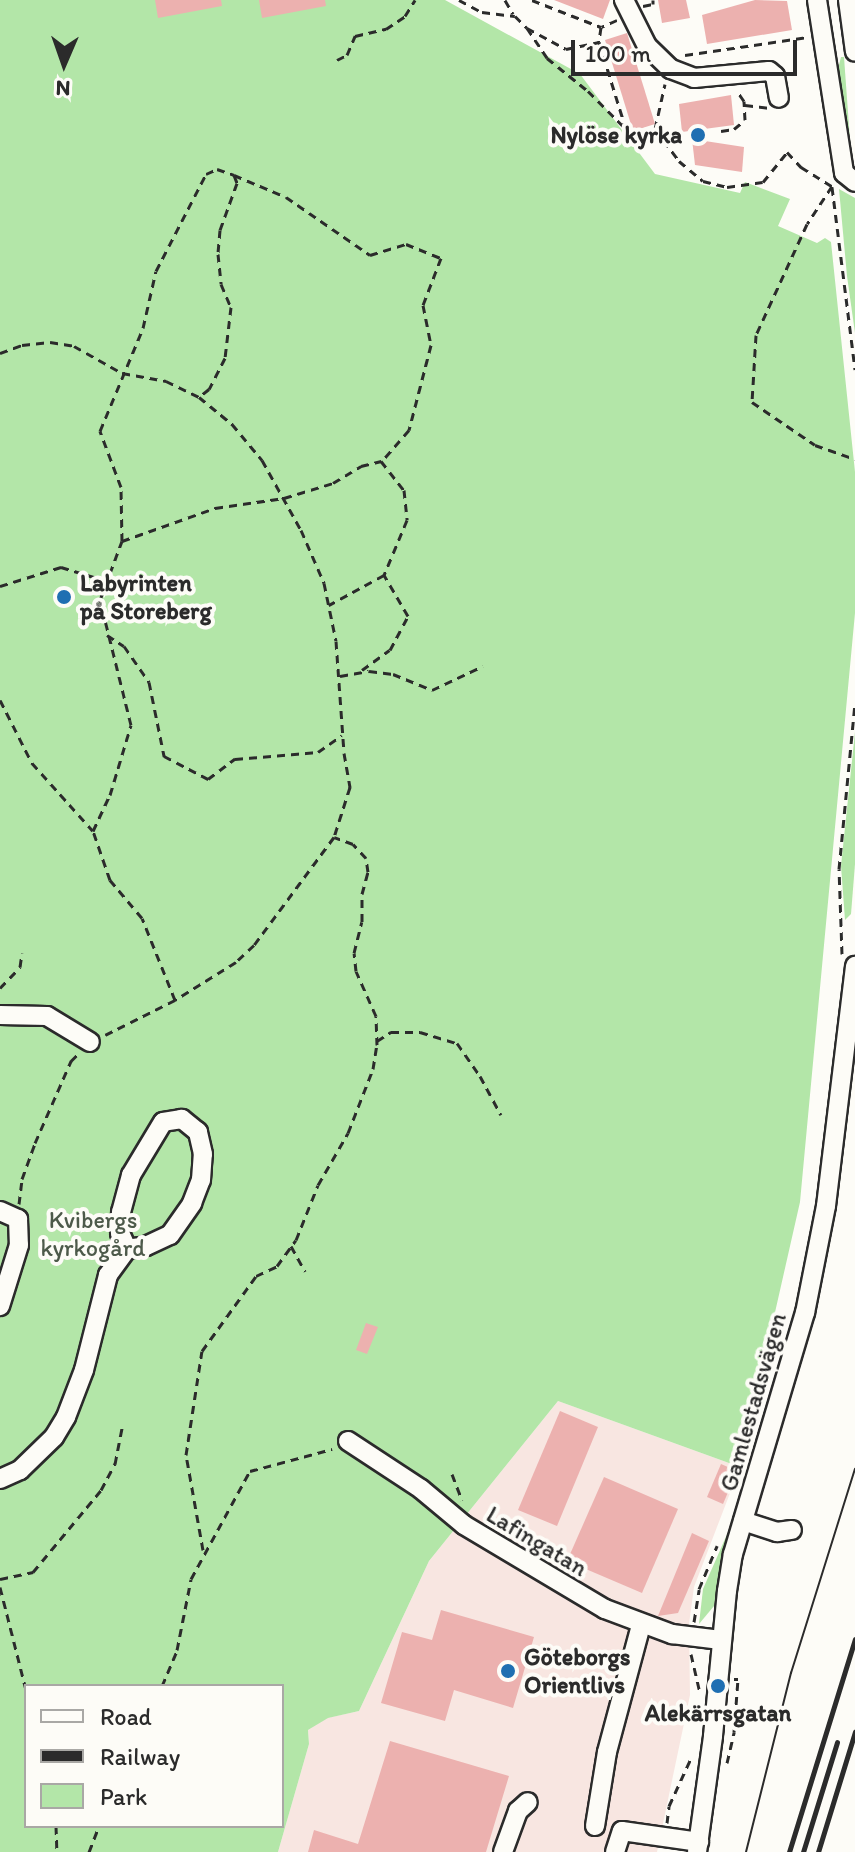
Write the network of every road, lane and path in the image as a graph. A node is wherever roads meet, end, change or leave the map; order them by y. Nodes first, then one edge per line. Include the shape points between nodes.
1 (415, 0) edge
2 (459, 0) edge
3 (505, 0) edge
4 (532, 0) edge
5 (635, 0) edge
6 (653, 0) edge
7 (817, 0) edge
8 (848, 0) edge
9 (629, 8) edge
10 (515, 16) junction
11 (642, 17) dead end
12 (601, 27) junction
13 (527, 28) junction
14 (853, 32) junction
15 (808, 37) dead end
16 (599, 42) junction
17 (855, 52) edge
18 (676, 57) dead end
19 (337, 60) dead end
20 (827, 65) junction
21 (667, 81) dead end
22 (734, 87) dead end
23 (779, 104) joint
24 (745, 105) junction
25 (655, 129) junction
26 (626, 130) junction
27 (721, 131) dead end
28 (234, 175) junction
29 (831, 177) dead end
30 (855, 182) edge
31 (832, 186) junction
32 (0, 353) edge
33 (855, 370) edge
34 (122, 373) junction
35 (199, 397) junction
36 (855, 459) edge
37 (382, 461) junction
38 (284, 498) junction
39 (122, 541) junction
40 (384, 575) junction
41 (107, 581) junction
42 (0, 586) edge
43 (329, 605) junction
44 (107, 635) junction
45 (483, 666) dead end
46 (360, 672) junction
47 (340, 676) junction
48 (0, 700) edge
49 (855, 703) edge
50 (342, 735) junction
51 (93, 831) junction
52 (334, 837) junction
53 (22, 953) dead end
54 (848, 967) edge
55 (0, 988) edge
56 (175, 1000) junction
57 (0, 1015) edge
58 (377, 1041) junction
59 (90, 1042) junction
60 (501, 1115) dead end
61 (0, 1211) edge
62 (18, 1219) junction
63 (291, 1246) junction
64 (127, 1249) junction
65 (305, 1271) dead end
66 (0, 1306) edge
67 (122, 1427) dead end
68 (348, 1441) joint
69 (0, 1479) edge
70 (743, 1521) junction
71 (792, 1530) dead end
72 (718, 1543) dead end
73 (203, 1550) junction
74 (0, 1579) edge
75 (0, 1587) edge
76 (641, 1625) junction
77 (692, 1637) junction
78 (721, 1640) junction
79 (24, 1684) edge
80 (163, 1684) edge
81 (700, 1697) dead end
82 (694, 1747) dead end
83 (528, 1802) dead end
84 (595, 1826) dead end
85 (56, 1828) edge
86 (98, 1828) edge
87 (665, 1836) junction
88 (698, 1847) edge
89 (57, 1852) edge
90 (89, 1852) edge
91 (503, 1852) edge
92 (615, 1852) edge

1 - 19 path via 405,16 386,29 355,36 347,55
2 - 10 path via 482,12
3 - 10 path
4 - 12 path
5 - 11 path
6 - 9 path
7 - 20 street
8 - 14 street
9 - 12 path
9 - 23 street via 633,24 656,58 671,69 694,78 769,71 775,76
10 - 13 path
12 - 16 path
13 - 16 path via 566,49
13 - 26 path via 547,58
14 - 17 street
14 - 20 street
15 - 18 path
16 - 26 path
20 - 30 street via 844,173
21 - 25 path
22 - 24 path
23 - 24 path
24 - 27 path via 743,124
25 - 26 path via 634,134
25 - 31 path via 679,161 703,181 727,187 763,182 787,152
28 - 34 path via 217,169 206,174 156,271 143,328
28 - 35 path via 237,183 220,230 218,254 221,284 231,307 225,358
28 - 37 path via 286,197 370,255 406,244 441,258 423,305 431,345 409,430
29 - 31 path
31 - 33 path
31 - 36 path via 807,224 756,335 752,402 815,445
32 - 34 path via 50,342 74,346
34 - 35 path via 166,381
34 - 39 path via 100,431 121,487
35 - 38 path via 232,424
37 - 38 path
37 - 40 path via 404,490 407,520
38 - 39 path via 215,508
38 - 43 path
39 - 41 path
40 - 43 path
40 - 46 path via 408,616 390,650
41 - 42 path via 61,567
41 - 44 path via 100,600
43 - 47 path
44 - 50 path via 124,646 149,682 164,756 208,779 235,759 318,752
44 - 51 path via 131,725
45 - 46 path via 432,690 393,674
46 - 47 path
47 - 50 path
48 - 51 path via 32,763
49 - 54 path via 839,869
50 - 52 path via 350,787
51 - 56 path via 110,880 142,918
52 - 56 path via 254,945
52 - 58 path via 353,844 366,858 362,922 354,953 356,971 376,1016
53 - 55 path via 20,967
54 - 70 street, Gamlestadsvägen via 826,1206 805,1313
56 - 59 path
57 - 59 street via 47,1016
58 - 60 path via 391,1032 420,1032 457,1043
58 - 63 path via 373,1069 348,1133
59 - 62 path via 71,1061 35,1143 22,1179
61 - 62 street
62 - 66 street via 19,1245
63 - 65 path
63 - 73 path via 277,1266 256,1276 198,1364 186,1455
64 - 64 street via 170,1235 192,1203 203,1154 198,1132 182,1119 163,1122 131,1175 120,1223
64 - 69 street via 108,1275 66,1417 31,1459
67 - 74 path via 115,1464 101,1490 33,1572
68 - 73 path via 250,1471
68 - 76 street, Lafingatan via 464,1525 544,1575
70 - 71 street via 777,1532
70 - 78 street, Gamlestadsvägen
72 - 77 path via 699,1589
73 - 80 path
75 - 79 path
76 - 77 street, Lafingatan
76 - 84 street via 607,1752
77 - 78 street, Lafingatan
77 - 81 path
78 - 88 street, Gamlestadsvägen
82 - 87 path via 669,1806
83 - 91 street via 518,1811
85 - 89 path
86 - 90 path
87 - 88 street
87 - 92 street via 622,1831

